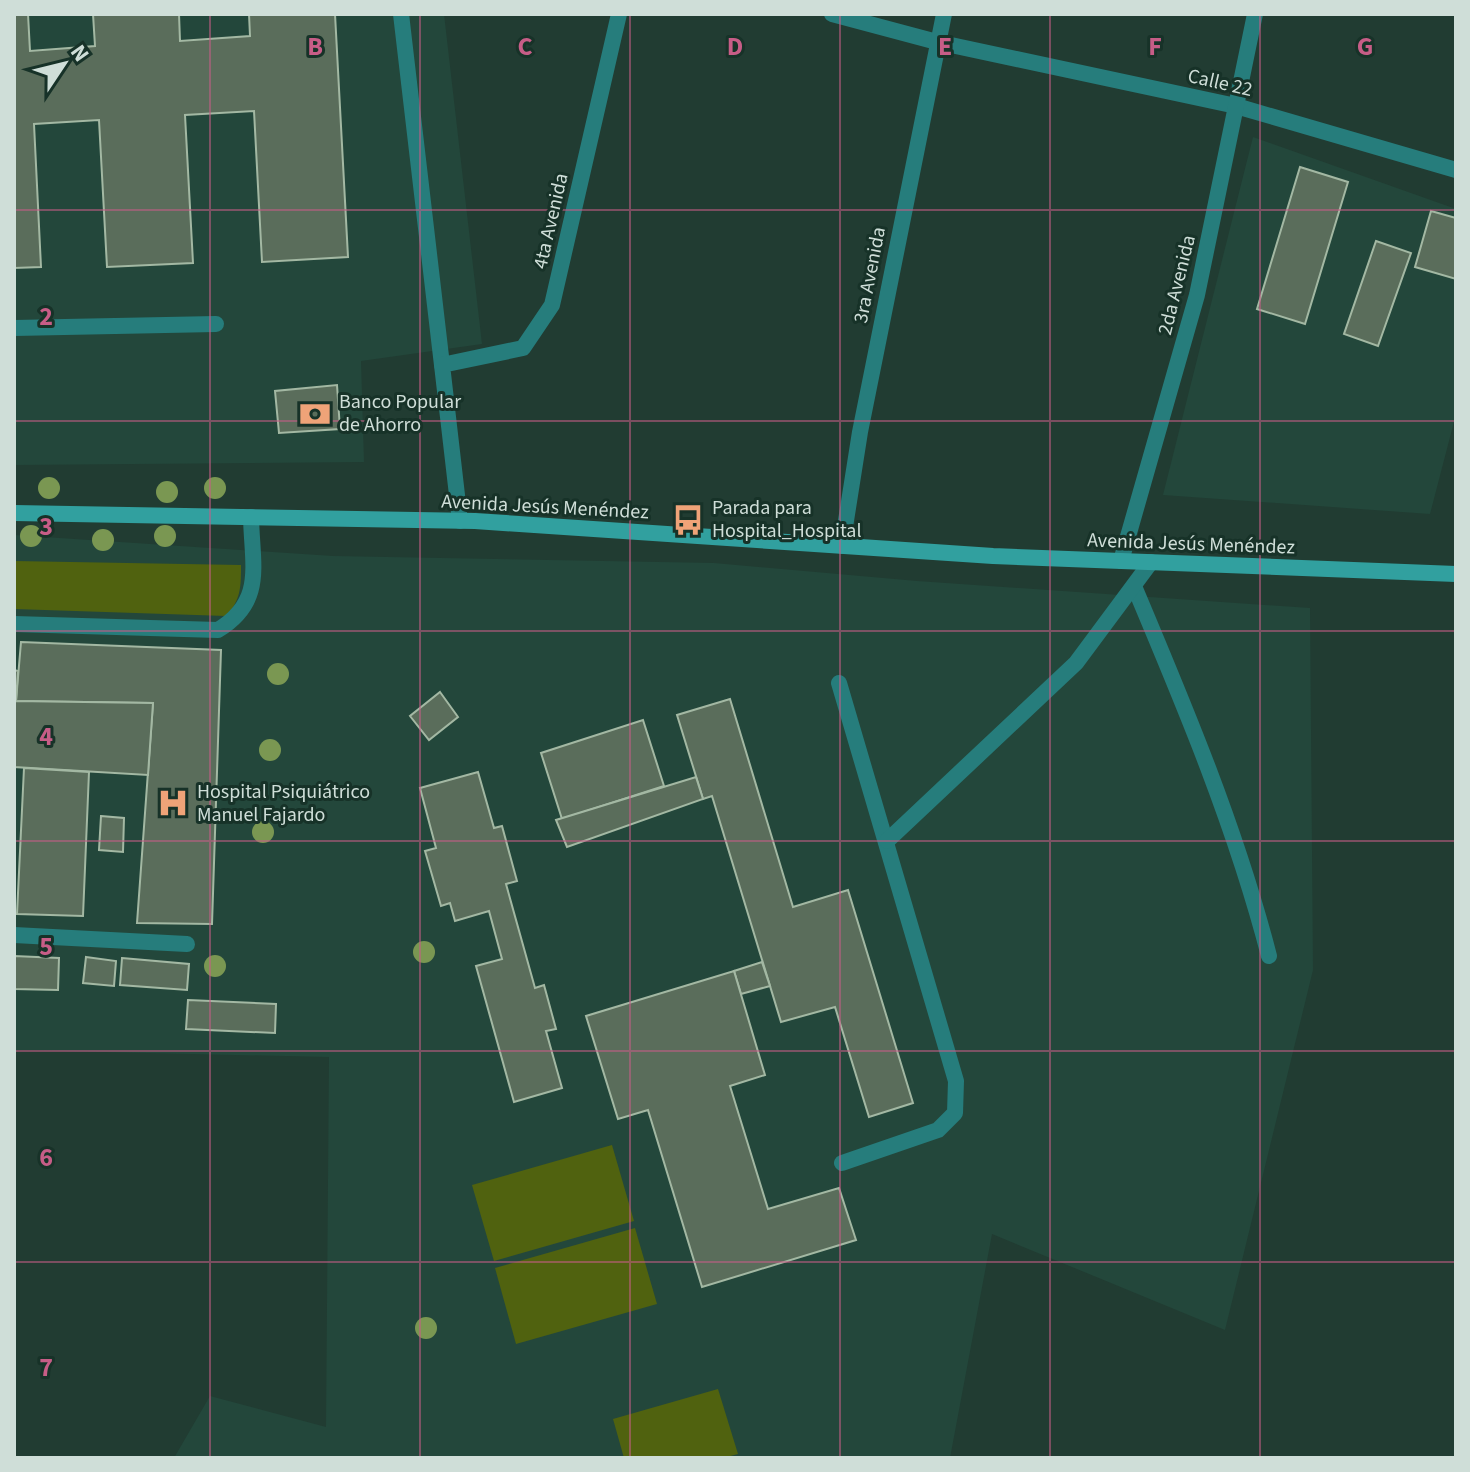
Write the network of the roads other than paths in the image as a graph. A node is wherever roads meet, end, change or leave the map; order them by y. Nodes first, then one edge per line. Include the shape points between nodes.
1 (401, 14) edge
2 (619, 14) edge
3 (832, 14) edge
4 (944, 14) edge
5 (1255, 14) edge
6 (937, 42) junction
7 (1236, 106) junction
8 (1456, 170) edge
9 (216, 324) dead end
10 (14, 328) edge
11 (442, 365) junction
12 (14, 513) edge
13 (251, 517) junction
14 (460, 521) junction
15 (842, 546) junction
16 (1121, 561) junction
17 (1151, 562) junction
18 (1456, 574) edge
19 (1134, 586) junction
20 (14, 624) edge
21 (839, 683) dead end
22 (887, 841) junction
23 (14, 935) edge
24 (187, 944) dead end
25 (1269, 956) dead end
26 (842, 1163) dead end

1 - 11 street
2 - 11 street, 4ta Avenida via 552,305 523,348
3 - 6 street, Calle 22
4 - 6 street, 3ra Avenida
5 - 7 street, 2da Avenida
6 - 7 street, Calle 22
6 - 15 street, 3ra Avenida
7 - 8 street, Calle 22
7 - 16 street, 2da Avenida via 1197,295
9 - 10 street
11 - 14 street
12 - 13 main road, Avenida Jesús Menéndez
13 - 14 main road, Avenida Jesús Menéndez
13 - 20 street via 253,590 246,608 218,630
14 - 15 main road, Avenida Jesús Menéndez
15 - 16 main road, Avenida Jesús Menéndez
16 - 17 main road, Avenida Jesús Menéndez
17 - 18 main road, Avenida Jesús Menéndez
17 - 19 street
19 - 22 street via 1076,663
19 - 25 street via 1249,880
21 - 22 street
22 - 26 street via 956,1081 955,1113 938,1130
23 - 24 street

